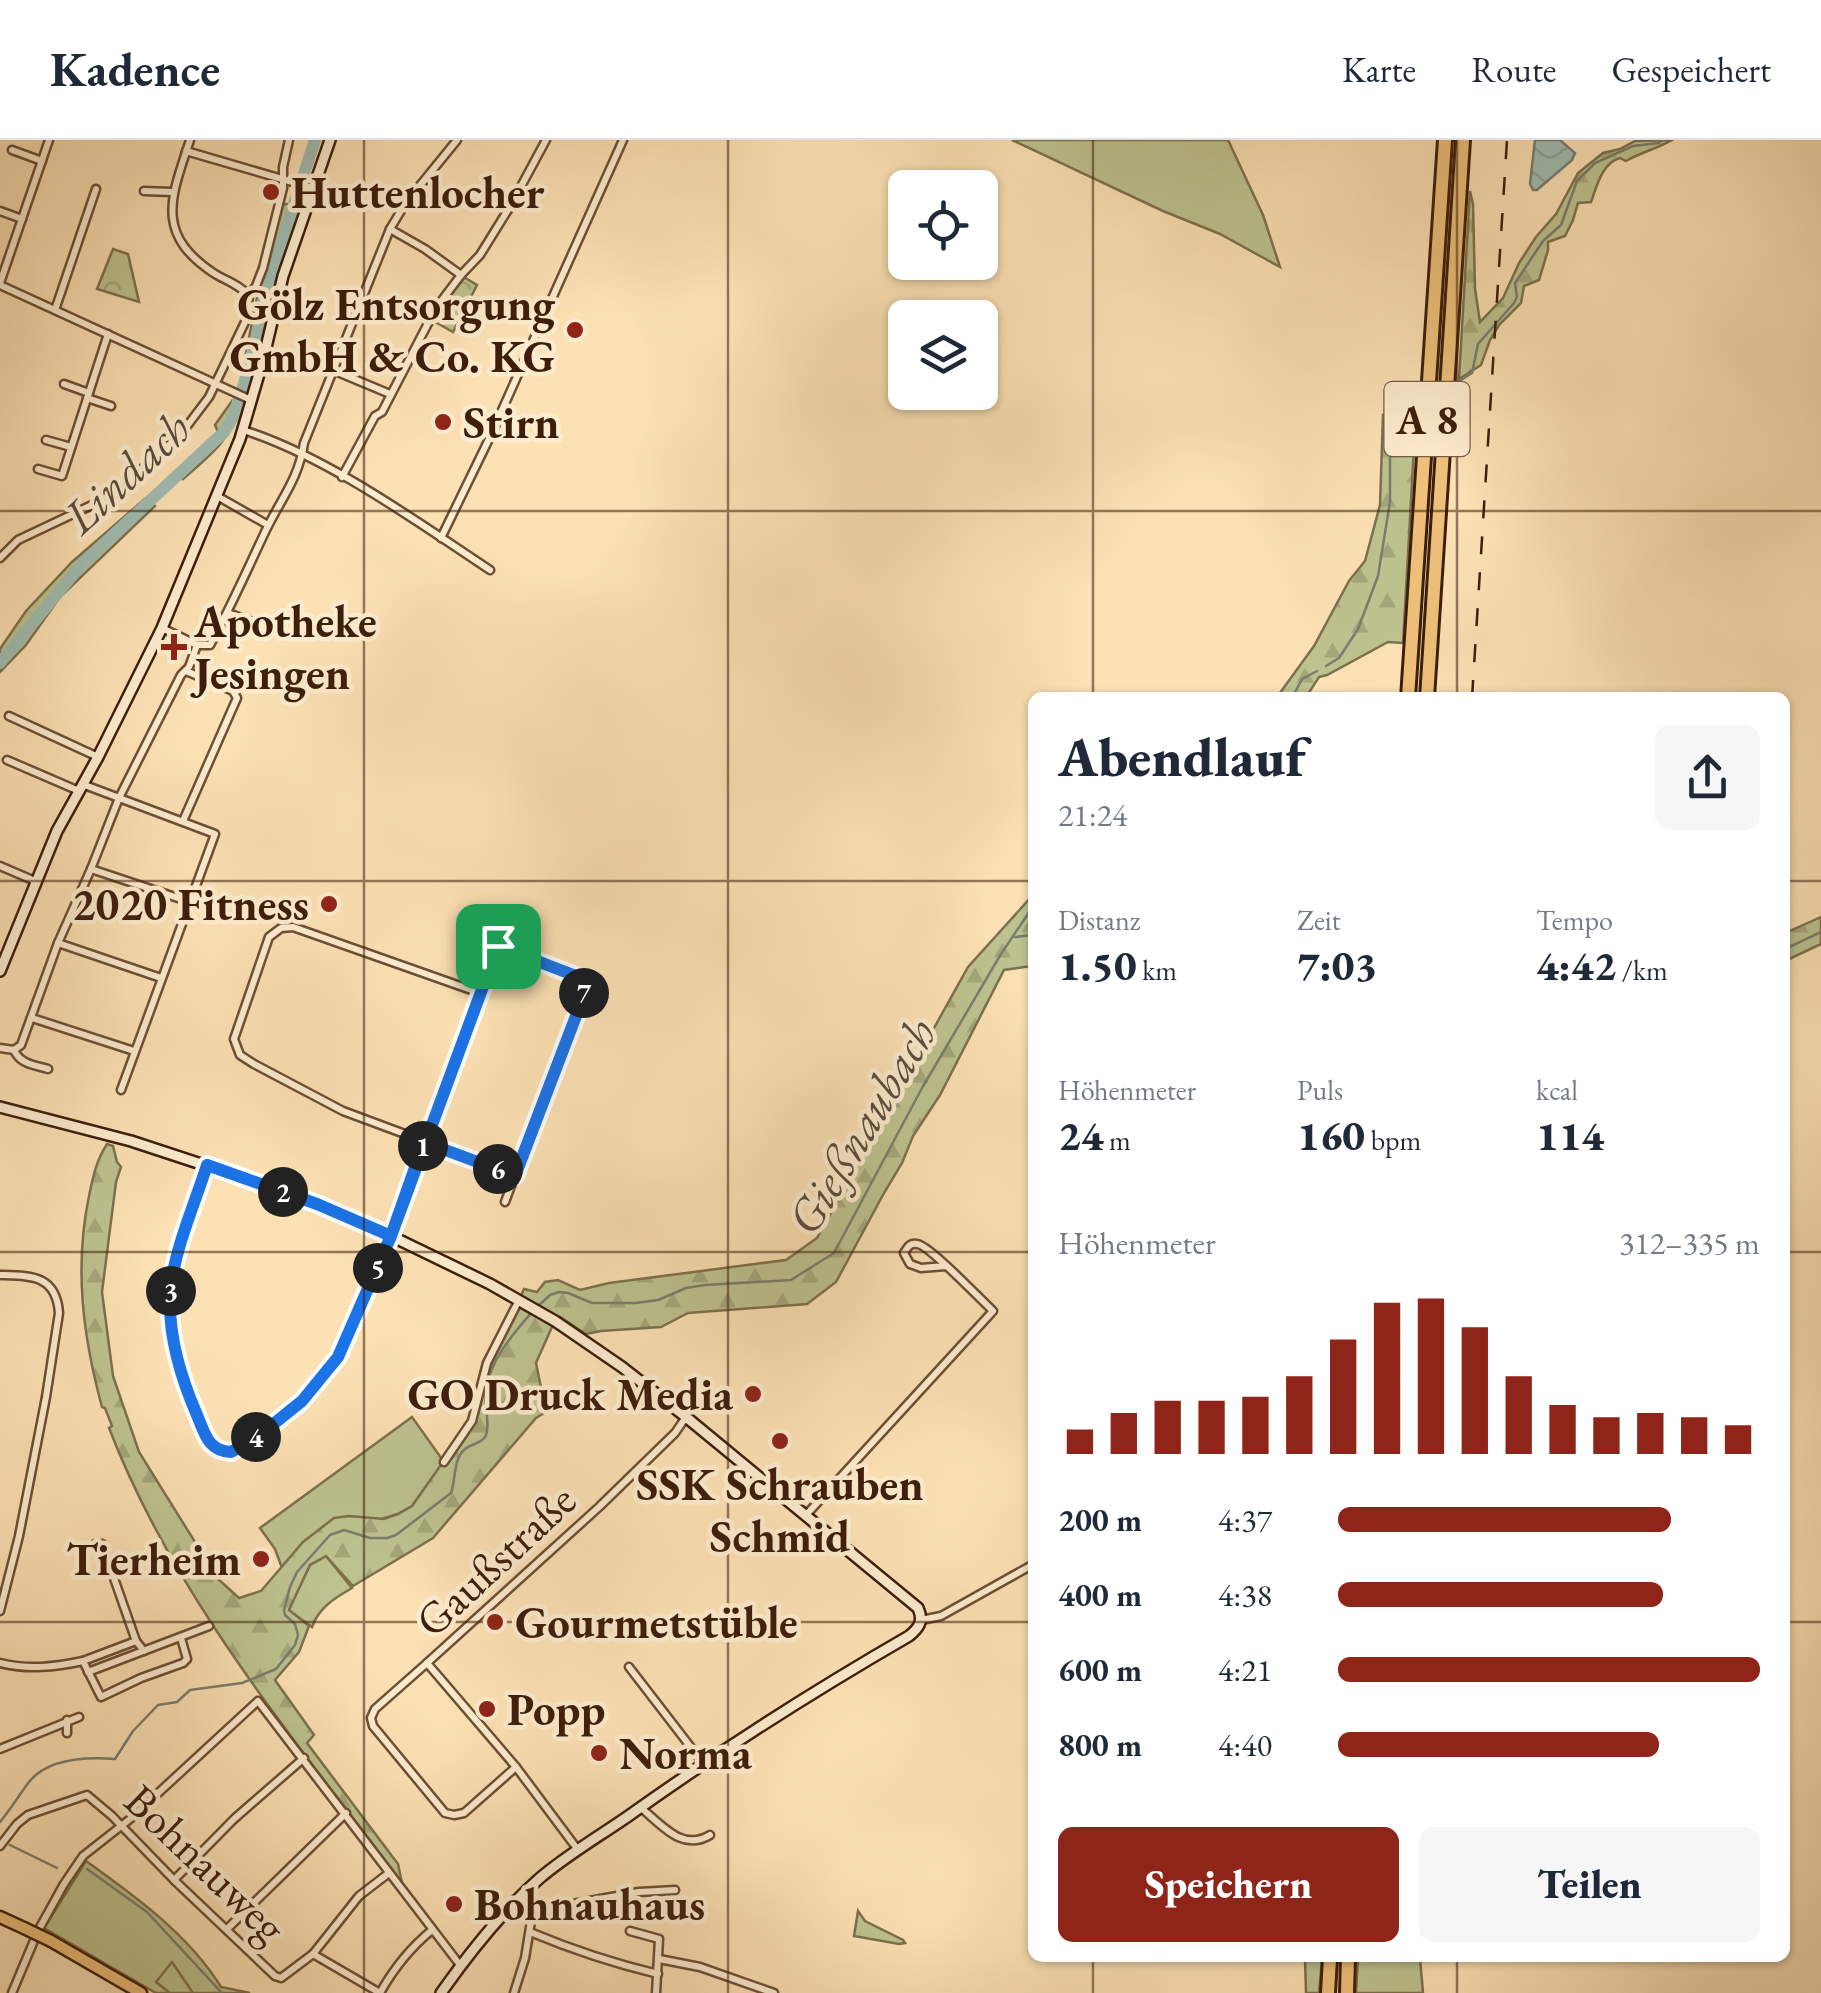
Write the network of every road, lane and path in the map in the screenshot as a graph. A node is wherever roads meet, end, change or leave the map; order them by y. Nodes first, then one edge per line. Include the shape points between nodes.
1 (49, 140) edge
2 (190, 140) edge
3 (289, 140) edge
4 (330, 140) edge
5 (457, 140) edge
6 (546, 140) edge
7 (624, 140) edge
8 (1445, 140) edge
9 (1463, 140) edge
10 (12, 150) dead end
11 (186, 150) junction
12 (42, 161) junction
13 (282, 178) junction
14 (310, 187) junction
15 (96, 189) dead end
16 (144, 191) dead end
17 (172, 192) junction
18 (0, 211) edge
19 (22, 219) junction
20 (390, 229) junction
21 (461, 275) junction
22 (0, 284) edge
23 (249, 296) junction
24 (56, 310) junction
25 (108, 334) junction
26 (264, 360) junction
27 (335, 371) junction
28 (64, 384) dead end
29 (220, 387) junction
30 (390, 394) junction
31 (88, 395) junction
32 (248, 400) junction
33 (112, 406) dead end
34 (243, 430) junction
35 (46, 440) dead end
36 (71, 447) junction
37 (302, 455) junction
38 (38, 469) dead end
39 (342, 477) junction
40 (217, 496) junction
41 (268, 526) junction
42 (441, 538) junction
43 (0, 558) edge
44 (490, 570) dead end
45 (228, 613) junction
46 (262, 626) dead end
47 (162, 628) junction
48 (197, 645) junction
49 (186, 671) junction
50 (1408, 692) edge
51 (1426, 692) edge
52 (9, 716) dead end
53 (98, 757) junction
54 (7, 760) dead end
55 (80, 788) junction
56 (119, 798) junction
57 (183, 821) junction
58 (0, 866) edge
59 (92, 869) junction
60 (35, 881) junction
61 (190, 902) junction
62 (500, 933) dead end
63 (58, 942) junction
64 (498, 946) junction
65 (0, 971) edge
66 (161, 978) junction
67 (480, 994) junction
68 (32, 1018) junction
69 (0, 1048) edge
70 (14, 1050) junction
71 (134, 1051) junction
72 (48, 1070) dead end
73 (121, 1090) dead end
74 (0, 1110) edge
75 (424, 1142) junction
76 (207, 1165) junction
77 (515, 1176) junction
78 (506, 1202) dead end
79 (391, 1236) junction
80 (946, 1266) junction
81 (0, 1275) edge
82 (522, 1302) junction
83 (686, 1416) junction
84 (444, 1462) dead end
85 (806, 1515) junction
86 (95, 1544) dead end
87 (1028, 1567) edge
88 (0, 1611) edge
89 (922, 1620) junction
90 (209, 1626) dead end
91 (180, 1638) junction
92 (136, 1641) junction
93 (144, 1651) junction
94 (83, 1660) junction
95 (0, 1663) edge
96 (427, 1663) junction
97 (629, 1668) dead end
98 (88, 1672) junction
99 (79, 1717) dead end
100 (67, 1720) junction
101 (67, 1733) dead end
102 (0, 1749) edge
103 (304, 1758) junction
104 (704, 1763) junction
105 (516, 1768) junction
106 (640, 1807) junction
107 (346, 1814) junction
108 (120, 1826) junction
109 (710, 1835) dead end
110 (0, 1846) edge
111 (578, 1850) junction
112 (390, 1873) junction
113 (174, 1880) junction
114 (675, 1890) dead end
115 (511, 1905) junction
116 (0, 1917) edge
117 (530, 1921) junction
118 (227, 1929) junction
119 (432, 1930) junction
120 (630, 1930) dead end
121 (530, 1932) junction
122 (313, 1954) junction
123 (659, 1959) junction
124 (1330, 1962) edge
125 (1348, 1962) edge
126 (460, 1965) junction
127 (658, 1974) junction
128 (12, 1993) edge
129 (141, 1993) edge
130 (380, 1993) edge
131 (440, 1993) edge
132 (514, 1993) edge
133 (656, 1993) edge
134 (774, 1993) edge
135 (1328, 1993) edge
136 (1347, 1993) edge

1 - 12 street
2 - 11 street
3 - 13 street
4 - 14 street
5 - 20 street
6 - 21 street via 511,206
7 - 42 street
8 - 50 highway, A 8
9 - 51 highway, A 8
10 - 12 street
11 - 13 street
11 - 17 street
12 - 19 street
13 - 14 street
13 - 23 street via 263,268
14 - 26 street
15 - 24 street
16 - 17 street
17 - 23 street via 179,240
18 - 19 street
19 - 22 street
20 - 21 street
20 - 27 street
21 - 30 street
22 - 24 street
23 - 29 street
24 - 25 street
25 - 29 street
25 - 31 street
26 - 27 street
26 - 32 street
27 - 30 street
27 - 37 street
28 - 31 street
29 - 32 street
29 - 43 street via 146,465 92,505 18,540
30 - 39 street
31 - 33 street
31 - 36 street
32 - 34 street
34 - 37 street
34 - 40 street
35 - 36 street
36 - 38 street via 62,476
37 - 39 street
37 - 41 street
39 - 42 street
40 - 41 street
40 - 47 street
41 - 45 street
42 - 44 street
45 - 46 street
45 - 48 street via 210,644
47 - 48 street
47 - 53 street
48 - 49 street
49 - 56 street
49 - 57 street via 237,698
52 - 53 street
53 - 55 street
54 - 55 street
55 - 56 street
55 - 60 street
56 - 57 street
56 - 59 street
57 - 61 street via 214,834
58 - 60 street
59 - 61 street
59 - 63 street
60 - 65 street
61 - 66 street
62 - 64 street
63 - 66 street
63 - 68 street
64 - 67 street
64 - 77 street via 576,976 584,995
66 - 71 street
67 - 75 street
67 - 75 street via 293,928 269,937 234,1040 240,1055 343,1111
68 - 70 street
68 - 71 street
69 - 70 street
70 - 72 street via 22,1062
71 - 73 street
74 - 76 street
75 - 77 street
75 - 79 street
76 - 79 street
76 - 79 street via 174,1270 170,1309 188,1396 207,1440 220,1451 256,1438 324,1376 350,1335
77 - 78 street
79 - 82 street
80 - 80 street via 918,1244 904,1253 921,1268
80 - 85 street via 992,1311
81 - 88 street via 47,1283 59,1313
82 - 83 street
82 - 84 street via 487,1363 472,1421
83 - 85 street
83 - 96 street, Gaußstraße via 588,1517
85 - 89 street via 907,1598
86 - 92 street via 102,1544
87 - 89 street
89 - 104 street via 908,1636
90 - 91 street
91 - 93 street
91 - 98 street via 183,1663 102,1697
92 - 93 street
92 - 94 street
93 - 98 street
94 - 95 street via 55,1668
94 - 98 street
96 - 105 street, Gaußstraße
96 - 105 street via 371,1718 445,1813 464,1813
97 - 104 street
99 - 100 street
100 - 101 street
100 - 102 street
103 - 107 street
103 - 108 street via 258,1701
103 - 113 street
104 - 106 street
105 - 111 street, Gaußstraße
106 - 109 street via 682,1841
106 - 111 street
107 - 112 street
107 - 118 street
108 - 110 street, Bohnauweg via 88,1795 28,1815
108 - 113 street, Bohnauweg
108 - 128 street via 83,1856 64,1884
111 - 115 street
112 - 119 street
112 - 122 street via 359,1896
113 - 118 street, Bohnauweg
114 - 117 street via 542,1906
115 - 117 street
115 - 126 street
116 - 129 main road, bridge
117 - 121 street
118 - 122 street, Bohnauweg via 281,1978
119 - 126 street
119 - 130 street
120 - 123 street via 659,1939
121 - 127 street
121 - 132 street
122 - 130 street, Bohnauweg
123 - 127 street
123 - 134 street
124 - 135 highway
125 - 136 highway
126 - 131 street
127 - 133 street

